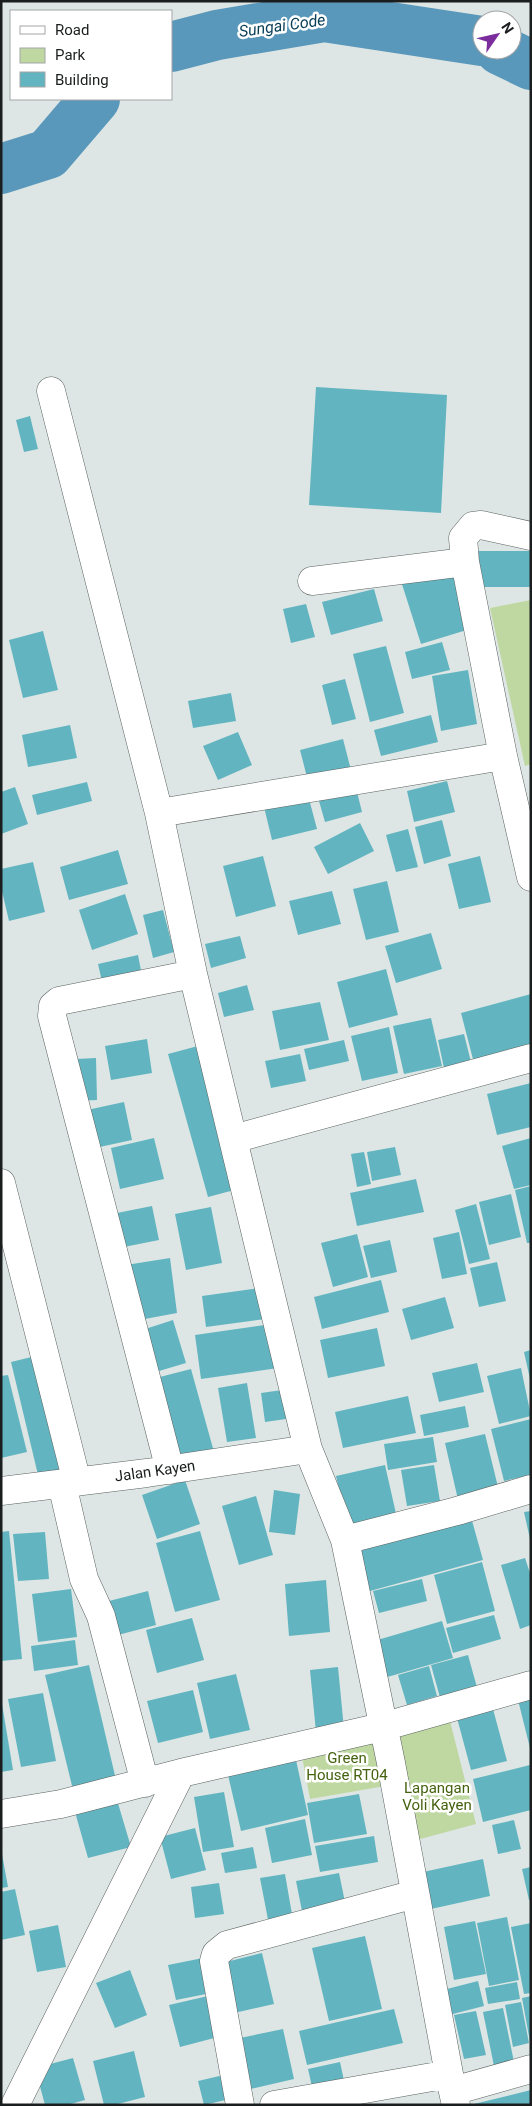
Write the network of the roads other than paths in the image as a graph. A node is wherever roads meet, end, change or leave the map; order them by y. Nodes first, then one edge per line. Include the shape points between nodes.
1 (51, 391) dead end
2 (531, 536) edge
3 (465, 562) junction
4 (312, 581) dead end
5 (503, 756) junction
6 (520, 784) edge
7 (159, 813) junction
8 (531, 877) edge
9 (193, 974) junction
10 (531, 1058) edge
11 (233, 1139) junction
12 (1, 1183) edge
13 (308, 1449) junction
14 (170, 1470) junction
15 (69, 1483) junction
16 (531, 1489) edge
17 (1, 1491) edge
18 (345, 1540) junction
19 (531, 1685) edge
20 (382, 1727) junction
21 (181, 1773) junction
22 (145, 1783) junction
23 (1, 1814) edge
24 (415, 1894) junction
25 (531, 2069) edge
26 (453, 2090) edge
27 (16, 2105) edge
28 (240, 2105) edge
29 (274, 2105) edge

1 - 7 street
2 - 3 street via 488,526 473,526 464,538
3 - 4 street
3 - 5 street
5 - 6 street
5 - 7 street
6 - 8 street
7 - 9 street
9 - 11 street
9 - 14 street via 59,1001 53,1006 52,1016
10 - 11 street
11 - 13 street
12 - 15 street
13 - 14 street, Jalan Kayen
13 - 18 street
14 - 15 street, Jalan Kayen
15 - 17 street, Jalan Kayen
15 - 22 street via 84,1579 101,1616
16 - 18 street
18 - 20 street
19 - 20 street
20 - 21 street
20 - 24 street
21 - 22 street
21 - 27 street
22 - 23 street via 62,1804
24 - 26 street
24 - 28 street via 228,1945 216,1954 214,1961
25 - 26 street
26 - 29 street

